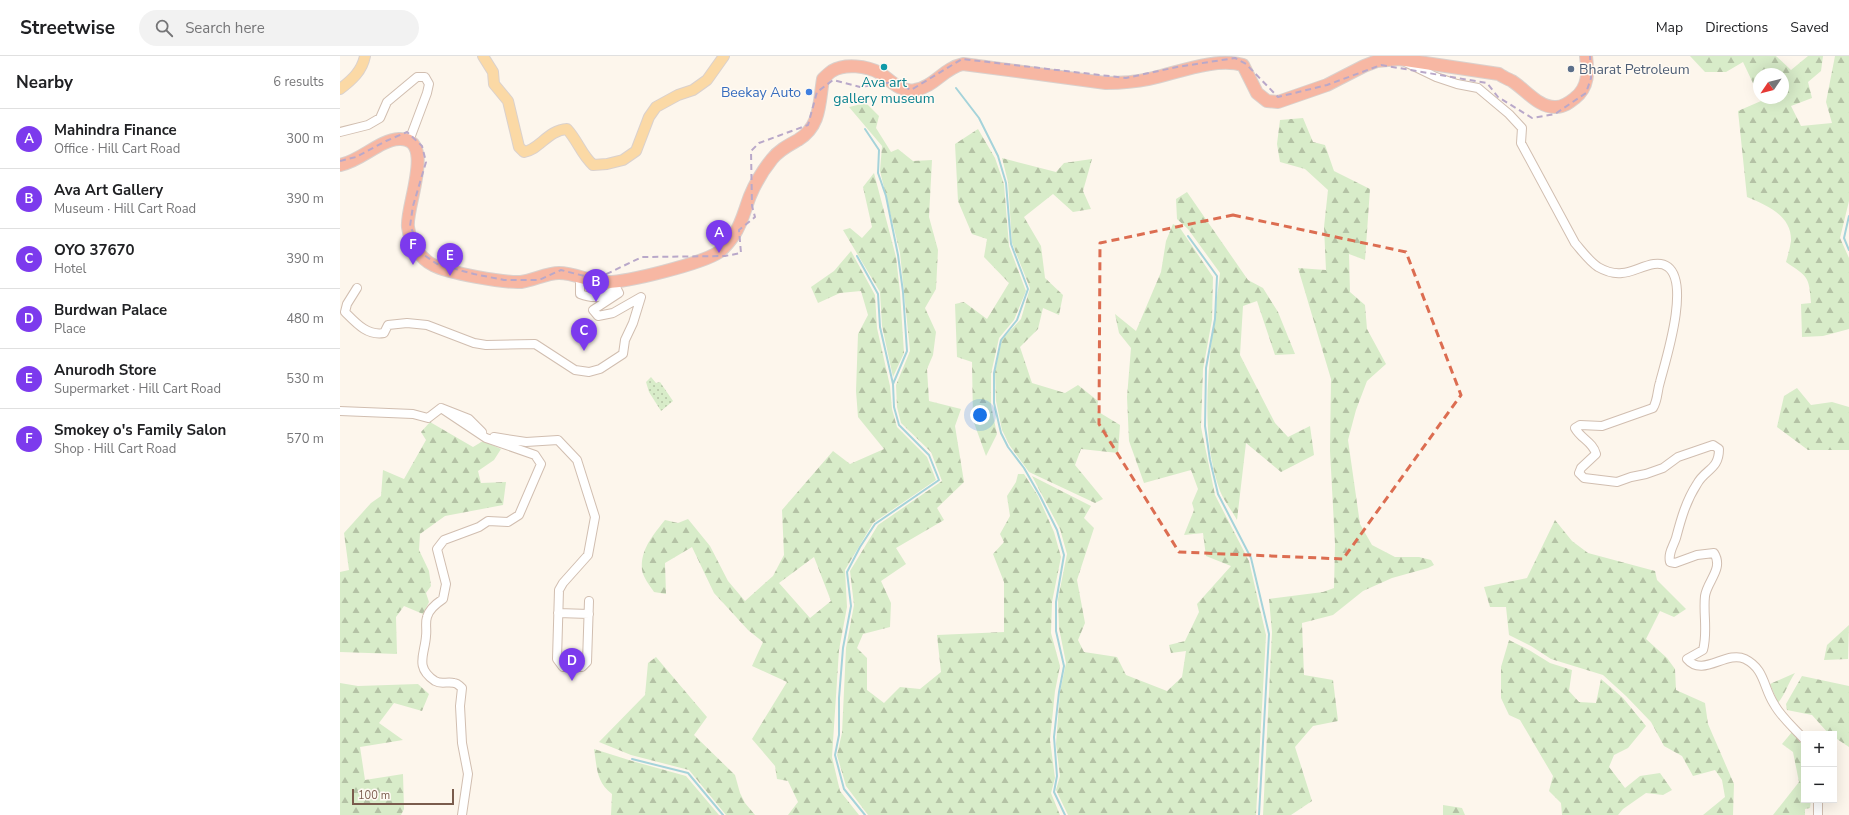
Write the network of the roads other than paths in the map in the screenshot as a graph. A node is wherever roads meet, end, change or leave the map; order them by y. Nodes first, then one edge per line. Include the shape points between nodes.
1 (365, 56) edge
2 (483, 56) edge
3 (724, 56) edge
4 (1586, 56) edge
5 (1399, 59) junction
6 (340, 89) edge
7 (340, 132) edge
8 (409, 141) junction
9 (340, 165) edge
10 (580, 277) junction
11 (356, 288) dead end
12 (441, 408) junction
13 (340, 411) edge
14 (589, 601) dead end
15 (558, 613) junction
16 (589, 614) junction
17 (1801, 736) edge
18 (1818, 803) edge
19 (462, 815) edge
20 (1818, 815) edge

1 - 6 main road via 364,64 352,80
2 - 3 main road via 493,72 494,84 508,101 519,147 524,152 559,130 567,130 573,135 584,157 593,165 623,160 636,151 649,117 656,107 707,80
4 - 5 highway via 1586,85 1568,104 1557,107 1544,105 1499,74
5 - 10 highway via 1377,61 1327,85 1278,102 1267,101 1257,93 1242,65 1232,62 1210,64 1134,82 1113,83 963,64 953,66 931,83 915,90 907,90 878,72 859,66 832,71 822,79 816,121 811,130 778,152 772,159 751,194 741,223 719,252 702,260 632,279 605,282
5 - 17 street via 1436,77 1478,88 1509,114 1522,128 1521,143 1575,243 1598,267 1622,273 1658,264 1668,267 1674,274 1677,305 1674,333 1656,402 1653,408 1602,426 1580,425 1575,428 1594,447 1596,454 1579,473 1584,478 1617,482 1663,468 1678,457 1703,447 1712,445 1719,449 1716,465 1697,482 1682,512 1668,556 1670,562 1675,563 1714,552 1718,559 1705,595 1706,640 1703,650 1687,659 1702,666 1732,656 1755,665 1774,705
7 - 8 street via 368,125 380,118 388,102 417,77 425,77 429,84 428,93
8 - 9 highway via 400,139 388,142
8 - 10 highway via 416,149 419,168 410,202 408,227 412,241 423,258 433,266 474,277 512,282 558,273
10 - 11 street via 580,294 591,298 602,297 617,289 619,293 594,310 598,316 613,313 641,297 625,340 623,354 589,372 575,370 535,344 474,343 427,324 388,325 384,333 377,334 362,328 345,312
12 - 13 street via 428,418 413,414
12 - 15 street via 470,419 486,435 526,442 558,440 577,460 595,517 588,555 559,590
12 - 19 street via 486,438 535,455 541,464 519,515 508,522 488,521 444,540 437,548 446,584 443,599 434,606 427,617 422,662 427,674 436,681 444,684 454,683 462,688 462,743 468,774
14 - 16 street
15 - 16 street
15 - 16 street via 557,659 563,666 582,667 587,662
18 - 20 street

